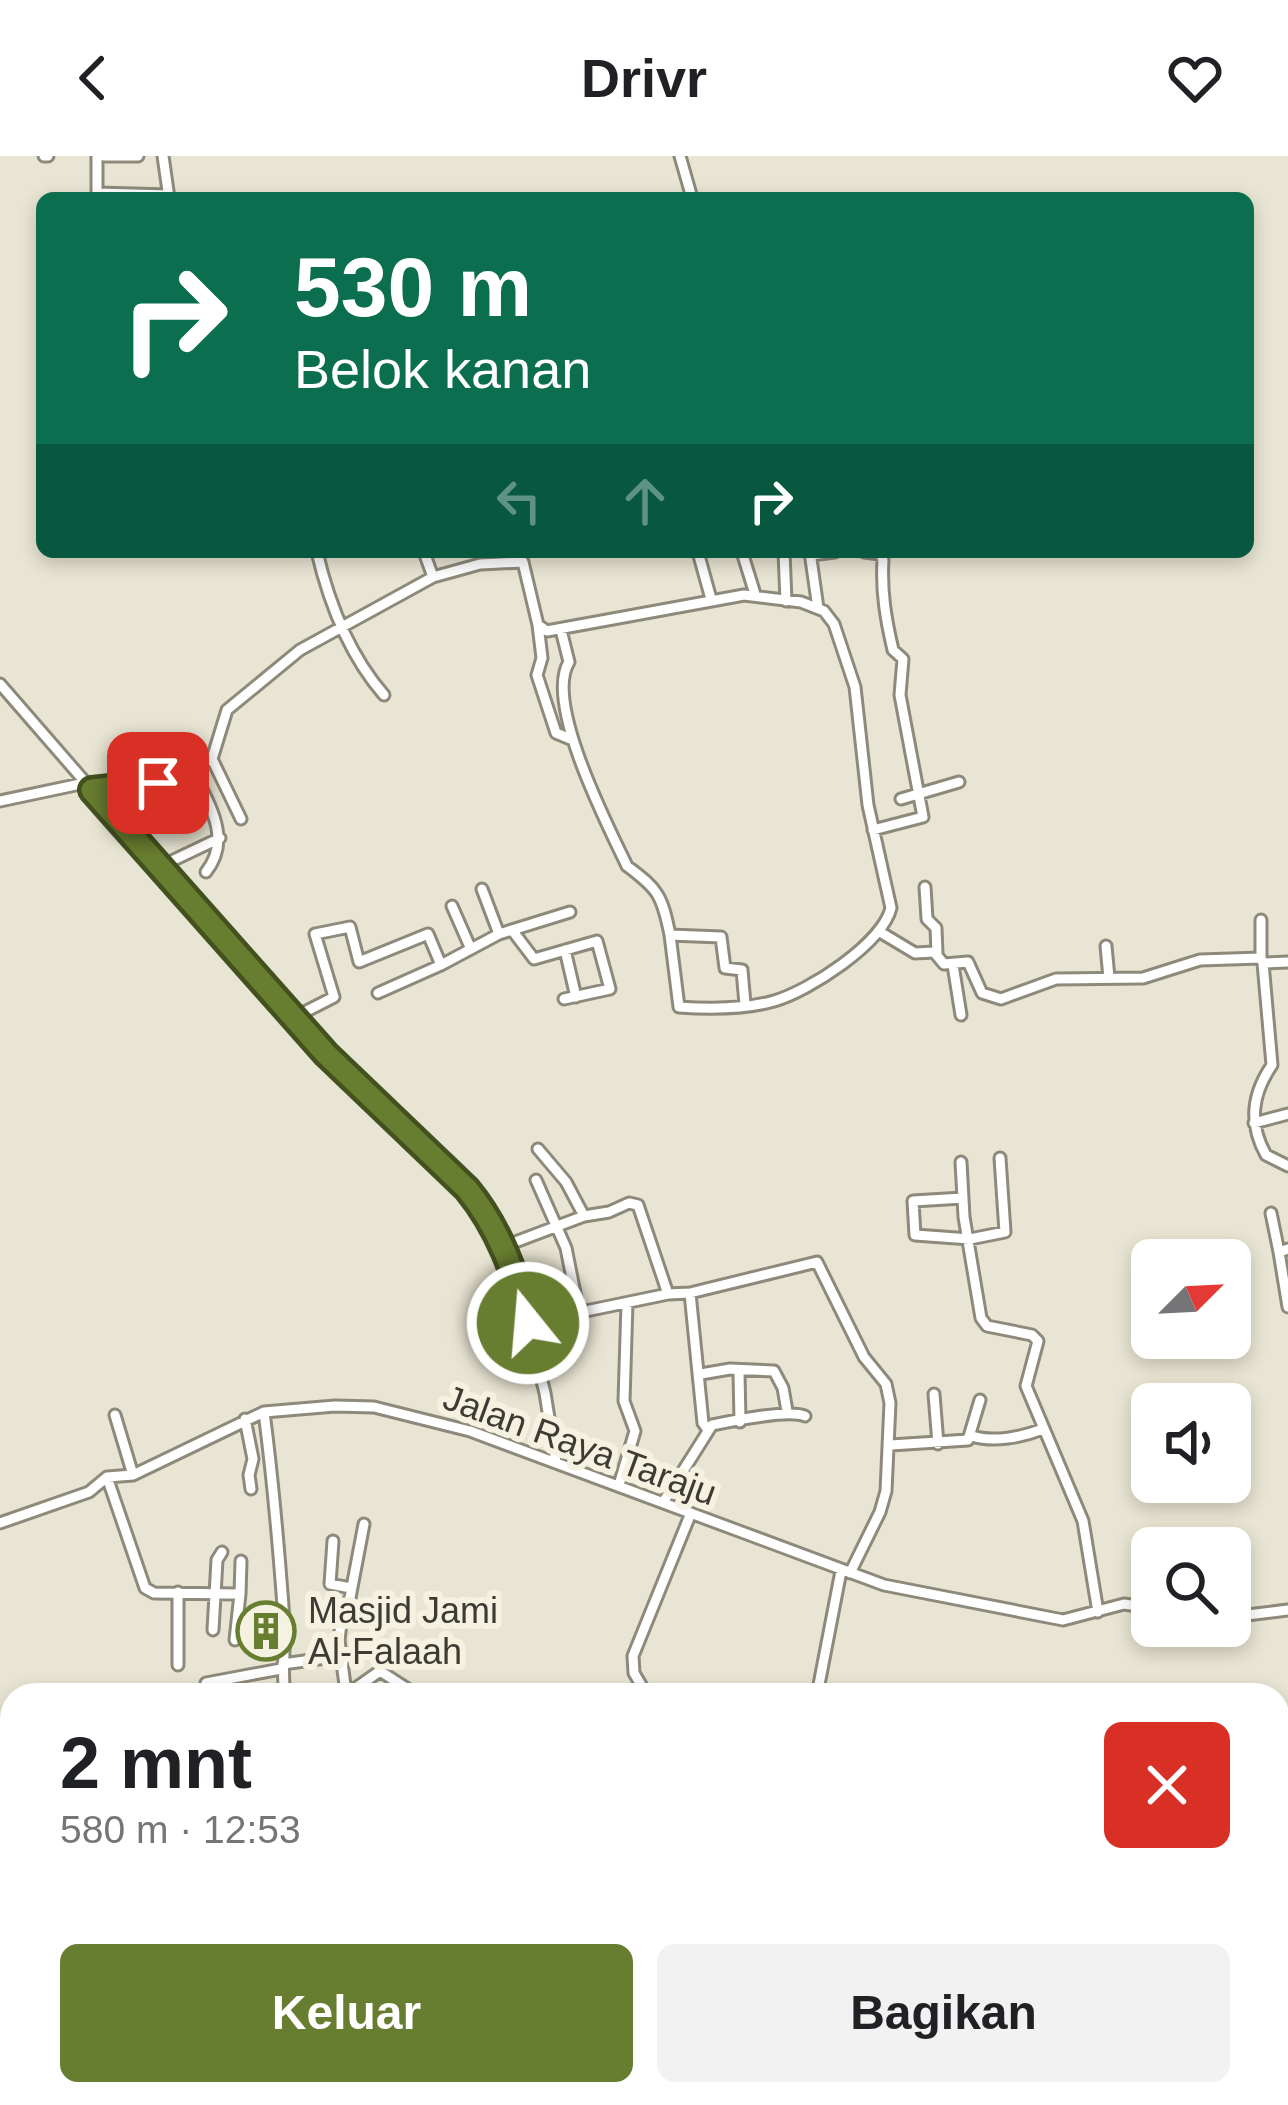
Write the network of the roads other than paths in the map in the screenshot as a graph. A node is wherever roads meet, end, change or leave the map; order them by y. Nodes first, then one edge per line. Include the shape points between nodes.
1 (100, 156) edge
2 (139, 156) edge
3 (163, 156) edge
4 (680, 156) edge
5 (97, 192) edge
6 (169, 192) edge
7 (690, 192) edge
8 (319, 558) edge
9 (426, 558) edge
10 (479, 558) edge
11 (700, 558) edge
12 (744, 558) edge
13 (784, 558) edge
14 (812, 558) edge
15 (883, 558) edge
16 (433, 577) junction
17 (754, 594) junction
18 (711, 599) junction
19 (786, 601) junction
20 (818, 608) junction
21 (538, 625) junction
22 (344, 626) junction
23 (561, 630) junction
24 (0, 684) edge
25 (384, 695) dead end
26 (572, 740) junction
27 (212, 759) junction
28 (192, 769) junction
29 (959, 782) dead end
30 (88, 787) junction
31 (919, 795) junction
32 (901, 799) dead end
33 (0, 801) edge
34 (241, 819) dead end
35 (873, 830) junction
36 (220, 838) junction
37 (159, 867) junction
38 (206, 872) dead end
39 (925, 887) dead end
40 (482, 889) dead end
41 (452, 906) dead end
42 (570, 912) dead end
43 (421, 917) dead end
44 (1261, 920) dead end
45 (512, 930) junction
46 (880, 932) junction
47 (428, 934) junction
48 (500, 934) junction
49 (670, 935) junction
50 (1106, 946) dead end
51 (470, 947) junction
52 (565, 950) junction
53 (937, 953) junction
54 (1262, 961) junction
55 (1288, 962) edge
56 (953, 964) junction
57 (441, 965) junction
58 (1108, 978) junction
59 (378, 993) dead end
60 (745, 1004) junction
61 (961, 1016) dead end
62 (292, 1018) junction
63 (1288, 1114) edge
64 (1254, 1123) junction
65 (538, 1149) dead end
66 (1000, 1158) dead end
67 (961, 1162) dead end
68 (1288, 1166) edge
69 (536, 1180) dead end
70 (963, 1198) junction
71 (1271, 1213) dead end
72 (584, 1216) junction
73 (558, 1227) junction
74 (970, 1239) junction
75 (502, 1247) junction
76 (1284, 1250) edge
77 (690, 1293) junction
78 (668, 1294) junction
79 (627, 1303) junction
80 (1288, 1307) edge
81 (579, 1313) junction
82 (528, 1323) junction
83 (739, 1372) junction
84 (700, 1374) junction
85 (934, 1394) dead end
86 (980, 1400) dead end
87 (787, 1411) junction
88 (264, 1412) junction
89 (115, 1415) dead end
90 (805, 1416) dead end
91 (245, 1419) junction
92 (740, 1422) junction
93 (1042, 1429) junction
94 (708, 1430) junction
95 (972, 1436) junction
96 (938, 1444) junction
97 (890, 1445) junction
98 (271, 1462) junction
99 (556, 1462) junction
100 (247, 1467) junction
101 (133, 1475) junction
102 (107, 1477) junction
103 (619, 1484) junction
104 (251, 1489) dead end
105 (664, 1501) junction
106 (691, 1513) junction
107 (0, 1523) edge
108 (364, 1524) dead end
109 (333, 1541) dead end
110 (222, 1552) dead end
111 (241, 1562) dead end
112 (845, 1572) junction
113 (351, 1588) junction
114 (178, 1592) junction
115 (216, 1593) junction
116 (241, 1594) junction
117 (1131, 1605) edge
118 (1288, 1610) edge
119 (1098, 1612) junction
120 (1251, 1614) edge
121 (212, 1630) dead end
122 (235, 1640) dead end
123 (343, 1663) junction
124 (178, 1665) dead end
125 (282, 1667) junction
126 (206, 1683) dead end
127 (284, 1683) edge
128 (348, 1683) edge
129 (361, 1683) edge
130 (398, 1683) edge
131 (640, 1683) edge
132 (820, 1683) edge

1 - 2 street
1 - 5 street
3 - 6 street
4 - 7 street
8 - 22 street
9 - 16 street
10 - 16 street
10 - 21 street via 523,562
11 - 18 street
12 - 17 street
13 - 19 street
14 - 20 street
15 - 31 street via 883,602 892,650 903,659 900,695
16 - 22 street
17 - 18 street
17 - 19 street
18 - 23 street
19 - 20 street
20 - 35 street via 834,624 856,687
21 - 23 street
21 - 26 street via 537,675 549,717 556,733
22 - 25 street
22 - 27 street via 300,650 227,710
23 - 26 street
24 - 30 street
26 - 49 street via 627,866 658,894
27 - 28 street
27 - 34 street
28 - 30 street via 158,783
28 - 36 street
29 - 31 street
30 - 33 street
30 - 37 street
31 - 32 street
31 - 35 street via 922,818
35 - 46 street via 891,908
36 - 37 street
36 - 38 street
37 - 62 street
39 - 53 street
40 - 48 street
41 - 51 street
42 - 45 street
43 - 47 street
44 - 54 street
45 - 48 street
45 - 52 street via 535,959
46 - 53 street via 915,953
46 - 60 street via 783,998
47 - 57 street
47 - 62 street via 359,962 350,927 315,934 334,997
48 - 51 street
49 - 60 street via 722,937 725,968 742,970
49 - 60 street via 679,1007
50 - 58 street
51 - 57 street
52 - 52 street via 570,998 610,989 597,941
53 - 56 street
54 - 55 street
54 - 58 street via 1200,960 1143,978
54 - 64 street via 1272,1064 1255,1097
56 - 58 street via 970,964 992,999 1056,979
56 - 61 street
57 - 59 street
62 - 75 street via 467,1189
63 - 64 street
64 - 68 street via 1266,1155
65 - 72 street
66 - 74 street via 1006,1231
67 - 70 street
69 - 73 street
70 - 74 street
70 - 74 street via 916,1199 914,1232
71 - 76 street
72 - 73 street
72 - 78 street via 638,1205
73 - 75 street
73 - 81 street
74 - 93 street via 983,1323 1038,1341 1026,1386
75 - 82 street
76 - 80 street
77 - 78 street
77 - 84 street
77 - 97 street via 817,1262 886,1384
78 - 79 street
79 - 81 street
79 - 103 street via 624,1401 635,1431
81 - 82 street
82 - 99 street
83 - 84 street
83 - 87 street via 774,1371
83 - 92 street
84 - 94 street
85 - 96 street
86 - 95 street
87 - 90 street
87 - 92 street
88 - 91 street, Jalan Raya Taraju
88 - 98 street
88 - 99 street, Jalan Raya Taraju via 392,1410
89 - 101 street
91 - 100 street
91 - 101 street, Jalan Raya Taraju
92 - 94 street
93 - 95 street
93 - 119 street via 1083,1521
94 - 105 street
95 - 96 street
96 - 97 street
97 - 112 street via 880,1512
98 - 100 street
98 - 125 street
99 - 103 street, Jalan Raya Taraju
100 - 104 street
101 - 102 street, Jalan Raya Taraju
102 - 107 street, Jalan Raya Taraju via 89,1492
102 - 114 street via 146,1588
103 - 105 street, Jalan Raya Taraju
105 - 106 street, Jalan Raya Taraju
106 - 112 street, Jalan Raya Taraju
106 - 131 street via 633,1656
108 - 113 street
109 - 113 street via 329,1584
110 - 115 street
111 - 116 street
112 - 119 street, Jalan Raya Taraju via 1035,1616
112 - 132 street
113 - 123 street via 339,1640
114 - 115 street
114 - 124 street
115 - 116 street
115 - 121 street
116 - 122 street
117 - 119 street, Jalan Raya Taraju
118 - 120 street
123 - 125 street via 333,1657
123 - 128 street
125 - 126 street
125 - 127 street
129 - 130 street via 380,1671

